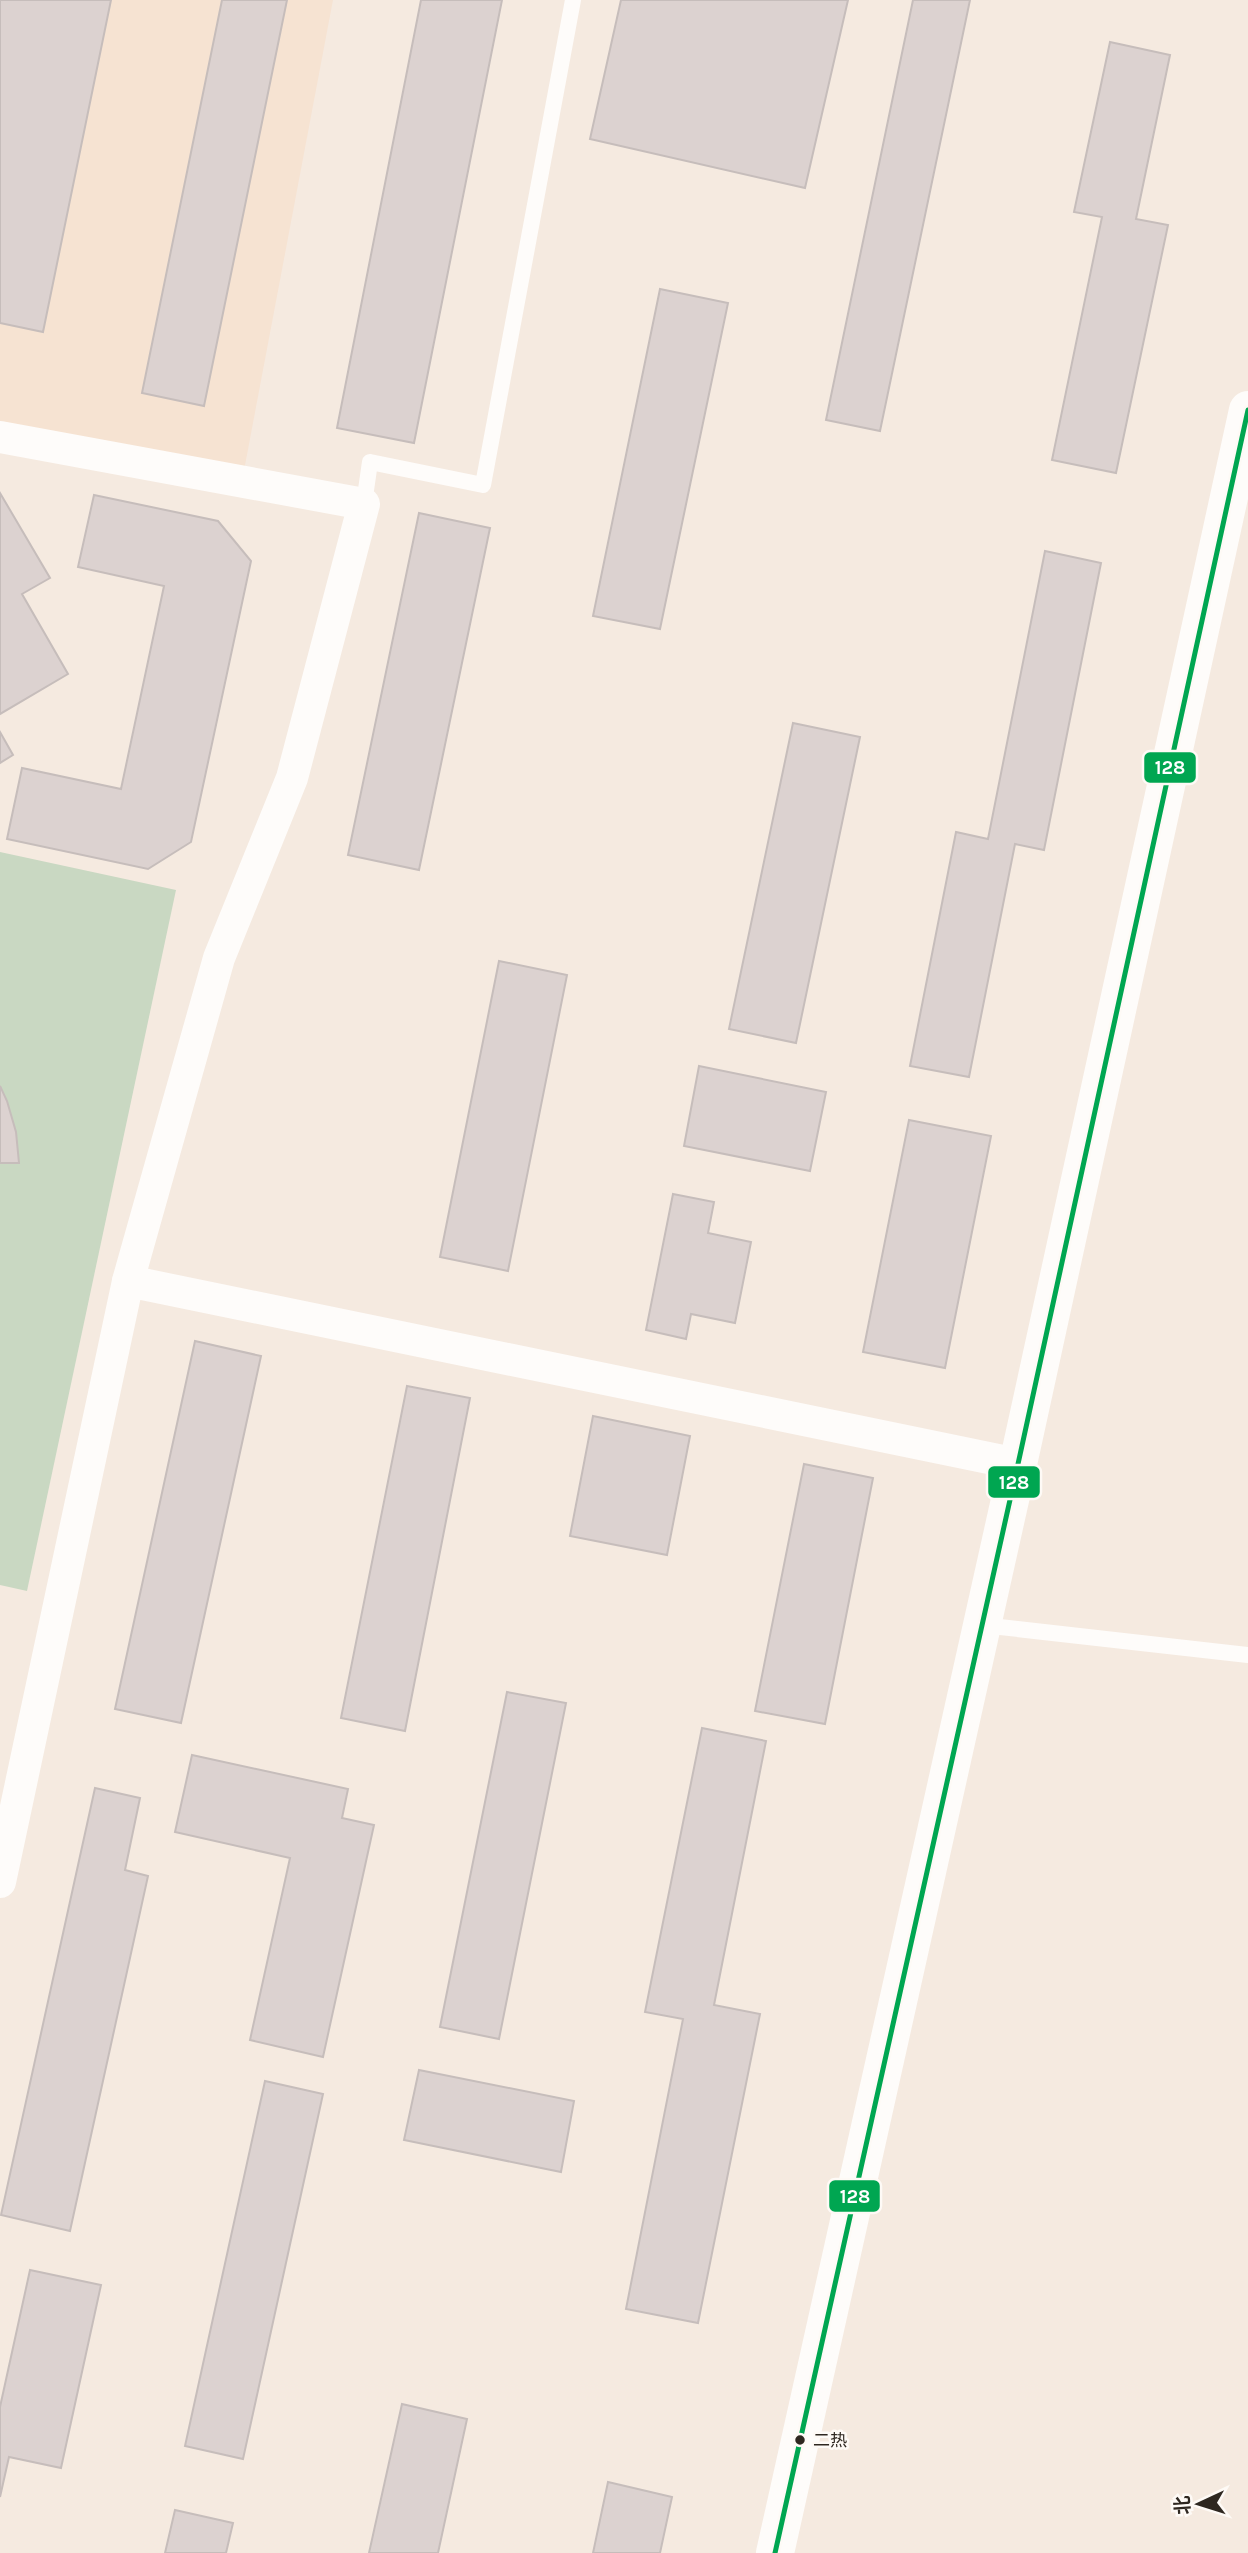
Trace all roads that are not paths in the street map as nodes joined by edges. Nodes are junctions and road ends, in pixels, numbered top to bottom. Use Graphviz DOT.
graph roads {
  1 [pos="573,0"];
  2 [pos="1248,410"];
  3 [pos="0,437"];
  4 [pos="364,504"];
  5 [pos="128,1281"];
  6 [pos="1018,1464"];
  7 [pos="982,1625"];
  8 [pos="1248,1655"];
  9 [pos="0,1882"];
  10 [pos="775,2553"];
  1 -- 4 [label="lane"];
  2 -- 6 [label="street"];
  3 -- 4 [label="street"];
  4 -- 5 [label="street"];
  5 -- 6 [label="street"];
  5 -- 9 [label="street"];
  6 -- 7 [label="street"];
  7 -- 8 [label="lane"];
  7 -- 10 [label="street"];
}
